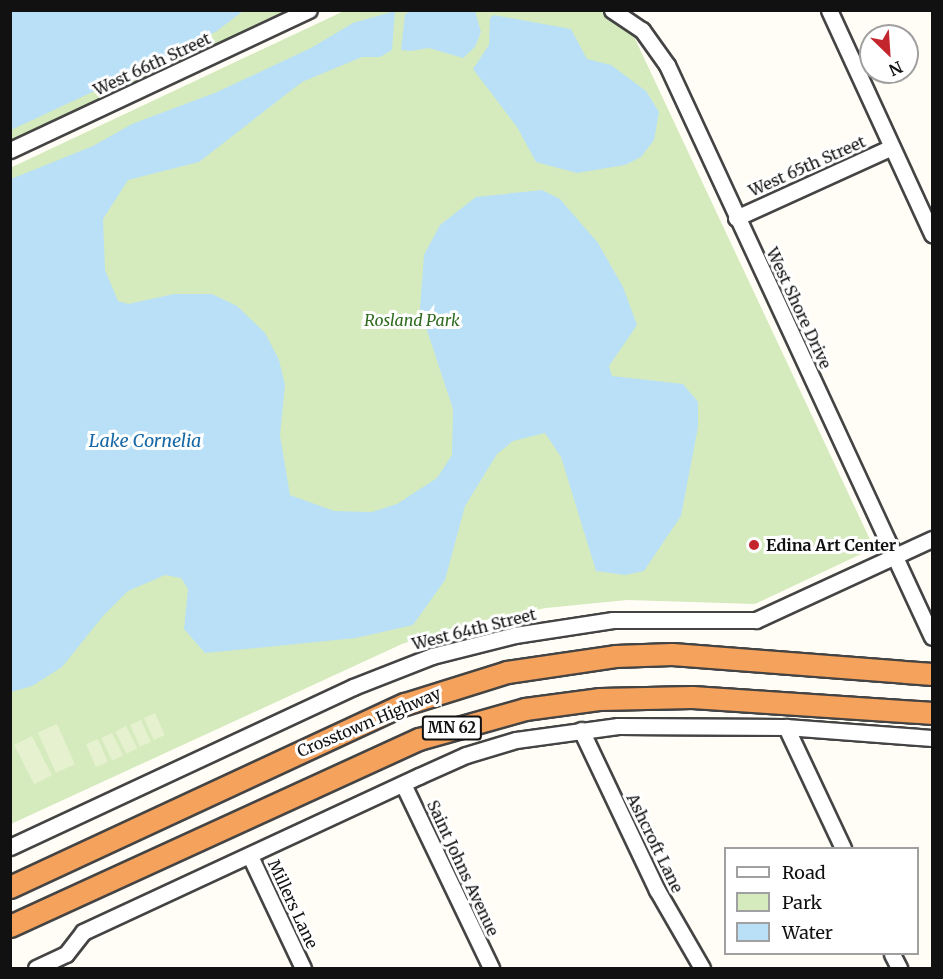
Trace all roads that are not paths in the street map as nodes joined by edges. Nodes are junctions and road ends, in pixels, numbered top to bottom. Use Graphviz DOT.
graph roads {
  1 [pos="309,10"];
  2 [pos="612,10"];
  3 [pos="829,10"];
  4 [pos="892,147"];
  5 [pos="10,150"];
  6 [pos="736,218"];
  7 [pos="933,234"];
  8 [pos="933,539"];
  9 [pos="896,556"];
  10 [pos="933,637"];
  11 [pos="788,662"];
  12 [pos="933,662"];
  13 [pos="933,674"];
  14 [pos="933,713"];
  15 [pos="786,727"];
  16 [pos="581,730"];
  17 [pos="933,738"];
  18 [pos="403,784"];
  19 [pos="10,847"];
  20 [pos="842,847"];
  21 [pos="250,856"];
  22 [pos="10,887"];
  23 [pos="10,926"];
  24 [pos="36,969"];
  25 [pos="303,969"];
  26 [pos="491,969"];
  27 [pos="702,969"];
  1 -- 5 [label="street, West 66th Street"];
  2 -- 6 [label="street, West Shore Drive"];
  3 -- 4 [label="street"];
  4 -- 6 [label="street, West 65th Street"];
  4 -- 7 [label="street"];
  6 -- 9 [label="street, West Shore Drive"];
  8 -- 9 [label="street, West 64th Street"];
  9 -- 10 [label="street, West Shore Drive"];
  9 -- 19 [label="street, West 64th Street"];
  11 -- 12 [label="highway"];
  11 -- 13 [label="highway, Crosstown Highway / MN 62"];
  11 -- 22 [label="highway, Crosstown Highway / MN 62"];
  14 -- 23 [label="highway, MN 62"];
  15 -- 16 [label="street"];
  15 -- 17 [label="street"];
  15 -- 20 [label="street"];
  16 -- 18 [label="street"];
  16 -- 27 [label="street, Ashcroft Lane"];
  18 -- 21 [label="street"];
  18 -- 26 [label="street, Saint Johns Avenue"];
  21 -- 24 [label="street"];
  21 -- 25 [label="street, Millers Lane"];
}
